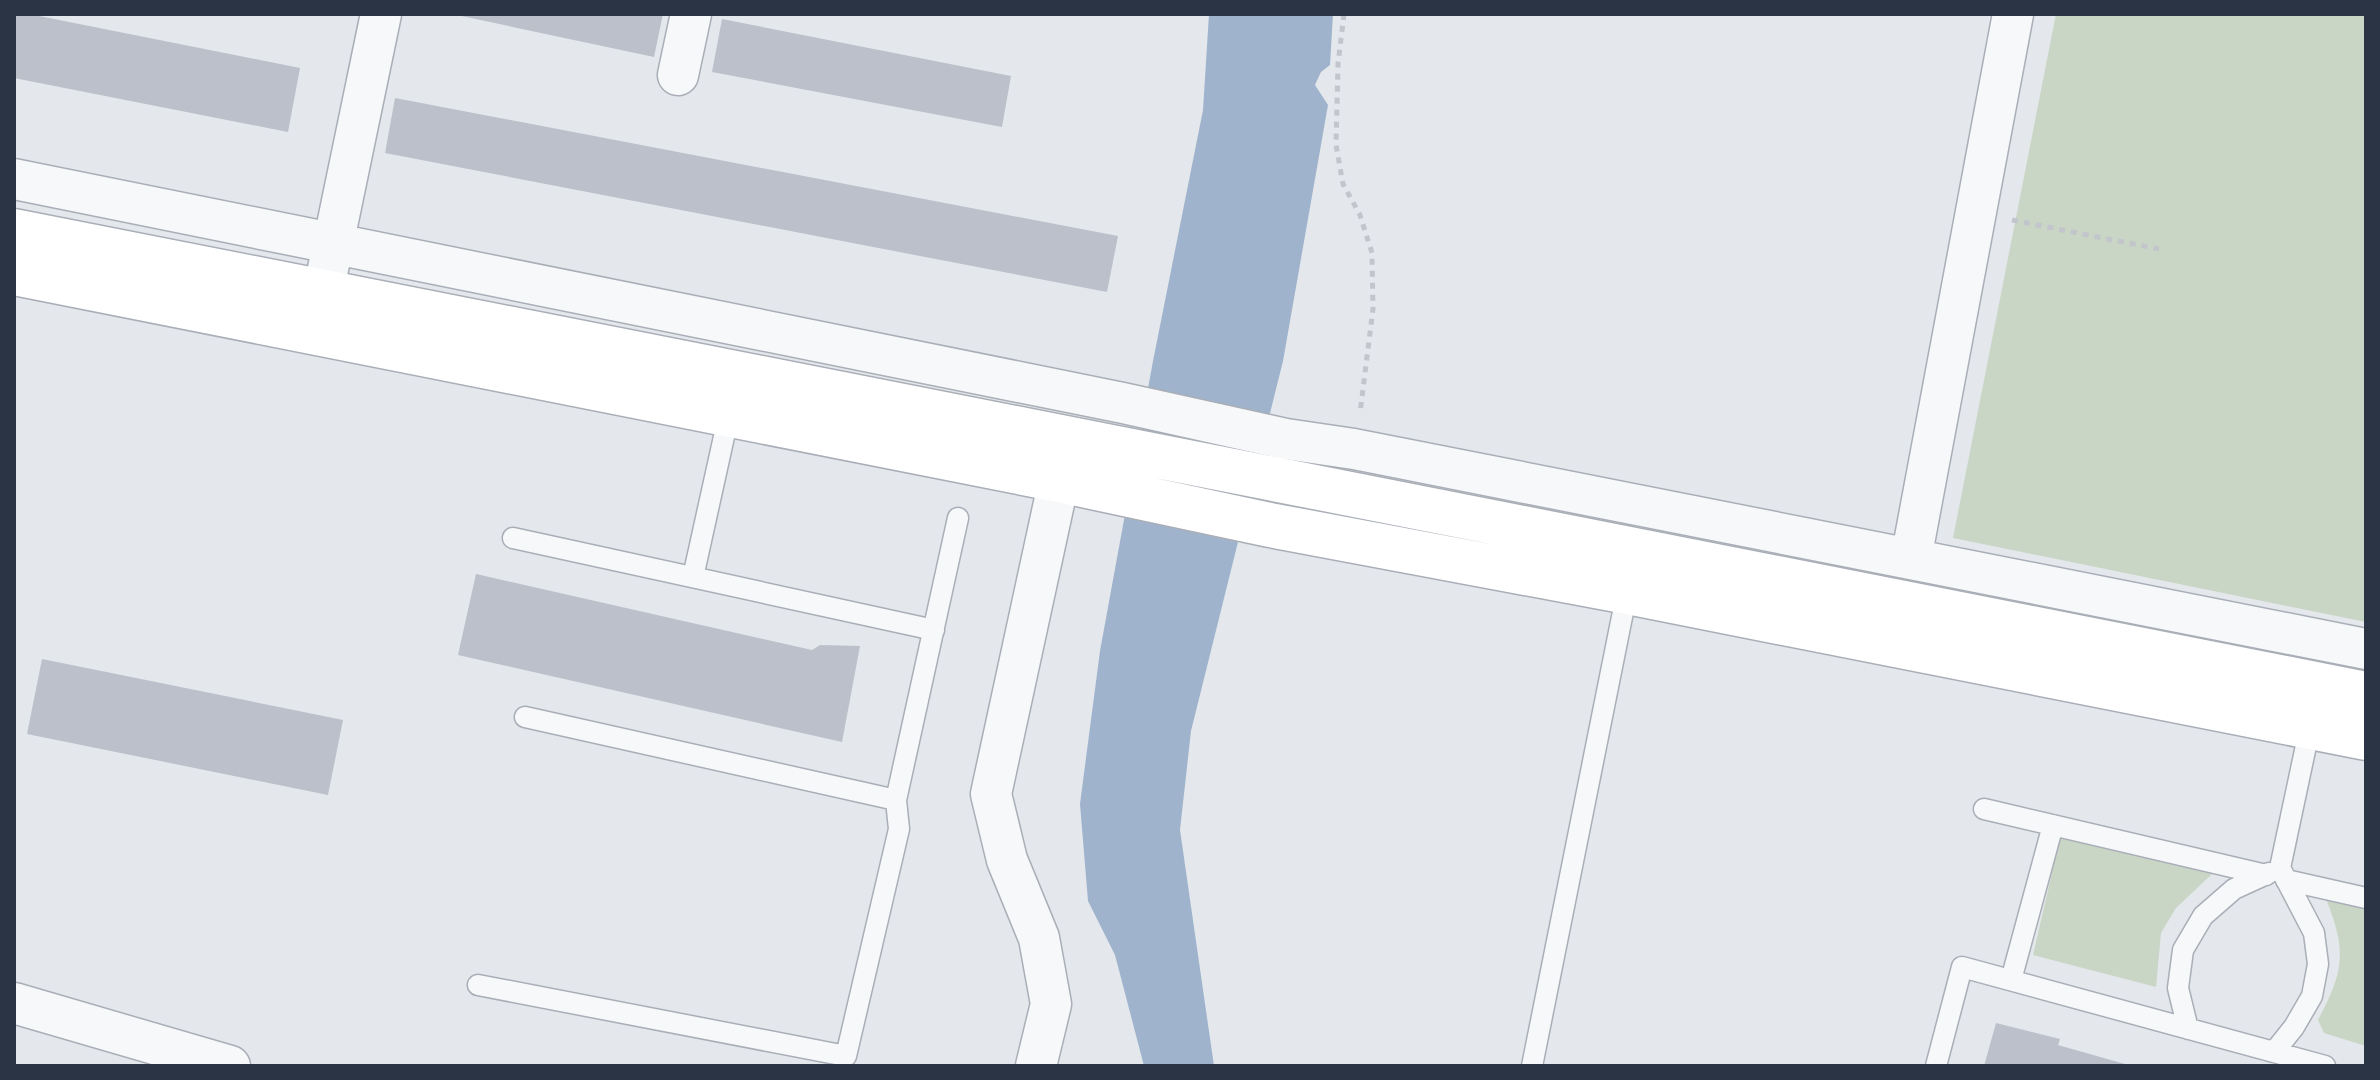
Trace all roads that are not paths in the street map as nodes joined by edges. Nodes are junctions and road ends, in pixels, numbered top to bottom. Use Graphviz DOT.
graph roads {
  1 [pos="381,14"];
  2 [pos="691,14"];
  3 [pos="2013,14"];
  4 [pos="678,75"];
  5 [pos="14,179"];
  6 [pos="14,231"];
  7 [pos="333,244"];
  8 [pos="14,273"];
  9 [pos="323,292"];
  10 [pos="729,414"];
  11 [pos="1284,460"];
  12 [pos="1059,480"];
  13 [pos="958,518"];
  14 [pos="513,538"];
  15 [pos="1911,559"];
  16 [pos="693,577"];
  17 [pos="1627,592"];
  18 [pos="934,630"];
  19 [pos="2366,649"];
  20 [pos="2366,694"];
  21 [pos="525,717"];
  22 [pos="2310,727"];
  23 [pos="2366,738"];
  24 [pos="896,800"];
  25 [pos="1984,809"];
  26 [pos="2053,825"];
  27 [pos="2278,874"];
  28 [pos="2366,898"];
  29 [pos="2011,980"];
  30 [pos="478,985"];
  31 [pos="14,1003"];
  32 [pos="2188,1029"];
  33 [pos="2274,1052"];
  34 [pos="230,1066"];
  35 [pos="1036,1066"];
  36 [pos="1532,1066"];
  37 [pos="1936,1066"];
  38 [pos="2325,1066"];
  1 -- 7 [label="street"];
  2 -- 4 [label="street"];
  3 -- 15 [label="street"];
  5 -- 7 [label="street"];
  6 -- 9 [label="main road"];
  7 -- 9 [label="street"];
  7 -- 11 [label="street"];
  8 -- 10 [label="main road"];
  9 -- 11 [label="main road"];
  10 -- 12 [label="main road"];
  10 -- 16 [label="lane"];
  11 -- 15 [label="street"];
  11 -- 20 [label="main road"];
  12 -- 17 [label="main road"];
  12 -- 35 [label="street"];
  13 -- 18 [label="lane"];
  14 -- 16 [label="lane"];
  15 -- 19 [label="street"];
  16 -- 18 [label="lane"];
  17 -- 22 [label="main road"];
  17 -- 36 [label="lane"];
  18 -- 24 [label="lane"];
  21 -- 24 [label="lane"];
  22 -- 23 [label="main road"];
  22 -- 27 [label="lane"];
  24 -- 30 [label="lane"];
  25 -- 26 [label="lane"];
  26 -- 27 [label="lane"];
  26 -- 29 [label="lane"];
  27 -- 28 [label="lane"];
  27 -- 32 [label="lane"];
  27 -- 33 [label="lane"];
  29 -- 32 [label="lane"];
  29 -- 37 [label="lane"];
  31 -- 34 [label="street"];
  32 -- 33 [label="lane"];
  33 -- 38 [label="lane"];
}
